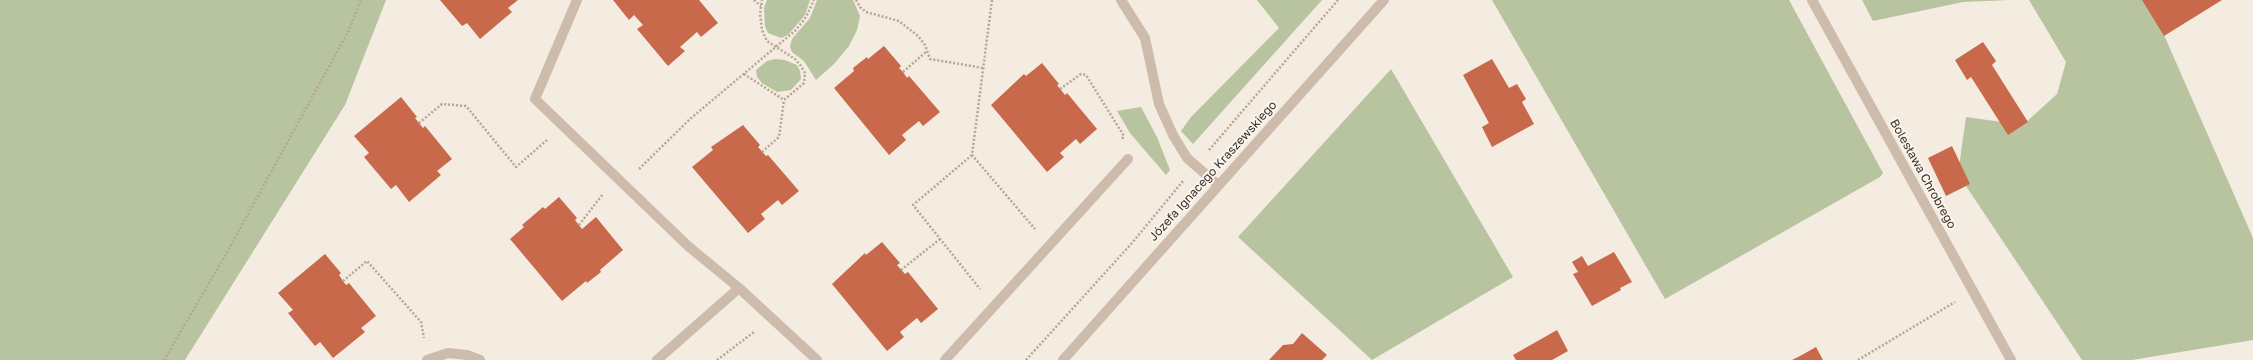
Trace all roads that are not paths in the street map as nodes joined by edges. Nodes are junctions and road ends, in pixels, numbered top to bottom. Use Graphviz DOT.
graph roads {
  1 [pos="577,0"];
  2 [pos="1121,0"];
  3 [pos="1384,0"];
  4 [pos="1812,0"];
  5 [pos="1128,159"];
  6 [pos="1218,185"];
  7 [pos="739,288"];
  8 [pos="427,360"];
  9 [pos="480,360"];
  10 [pos="657,360"];
  11 [pos="817,360"];
  12 [pos="945,360"];
  13 [pos="1063,360"];
  14 [pos="2011,360"];
  1 -- 7 [label="street"];
  2 -- 6 [label="street"];
  3 -- 6 [label="street, Józefa Ignacego Kraszewskiego"];
  4 -- 14 [label="street, Bolesława Chrobrego"];
  5 -- 12 [label="street"];
  6 -- 13 [label="street, Józefa Ignacego Kraszewskiego"];
  7 -- 10 [label="street"];
  7 -- 11 [label="street"];
  8 -- 9 [label="street"];
}
